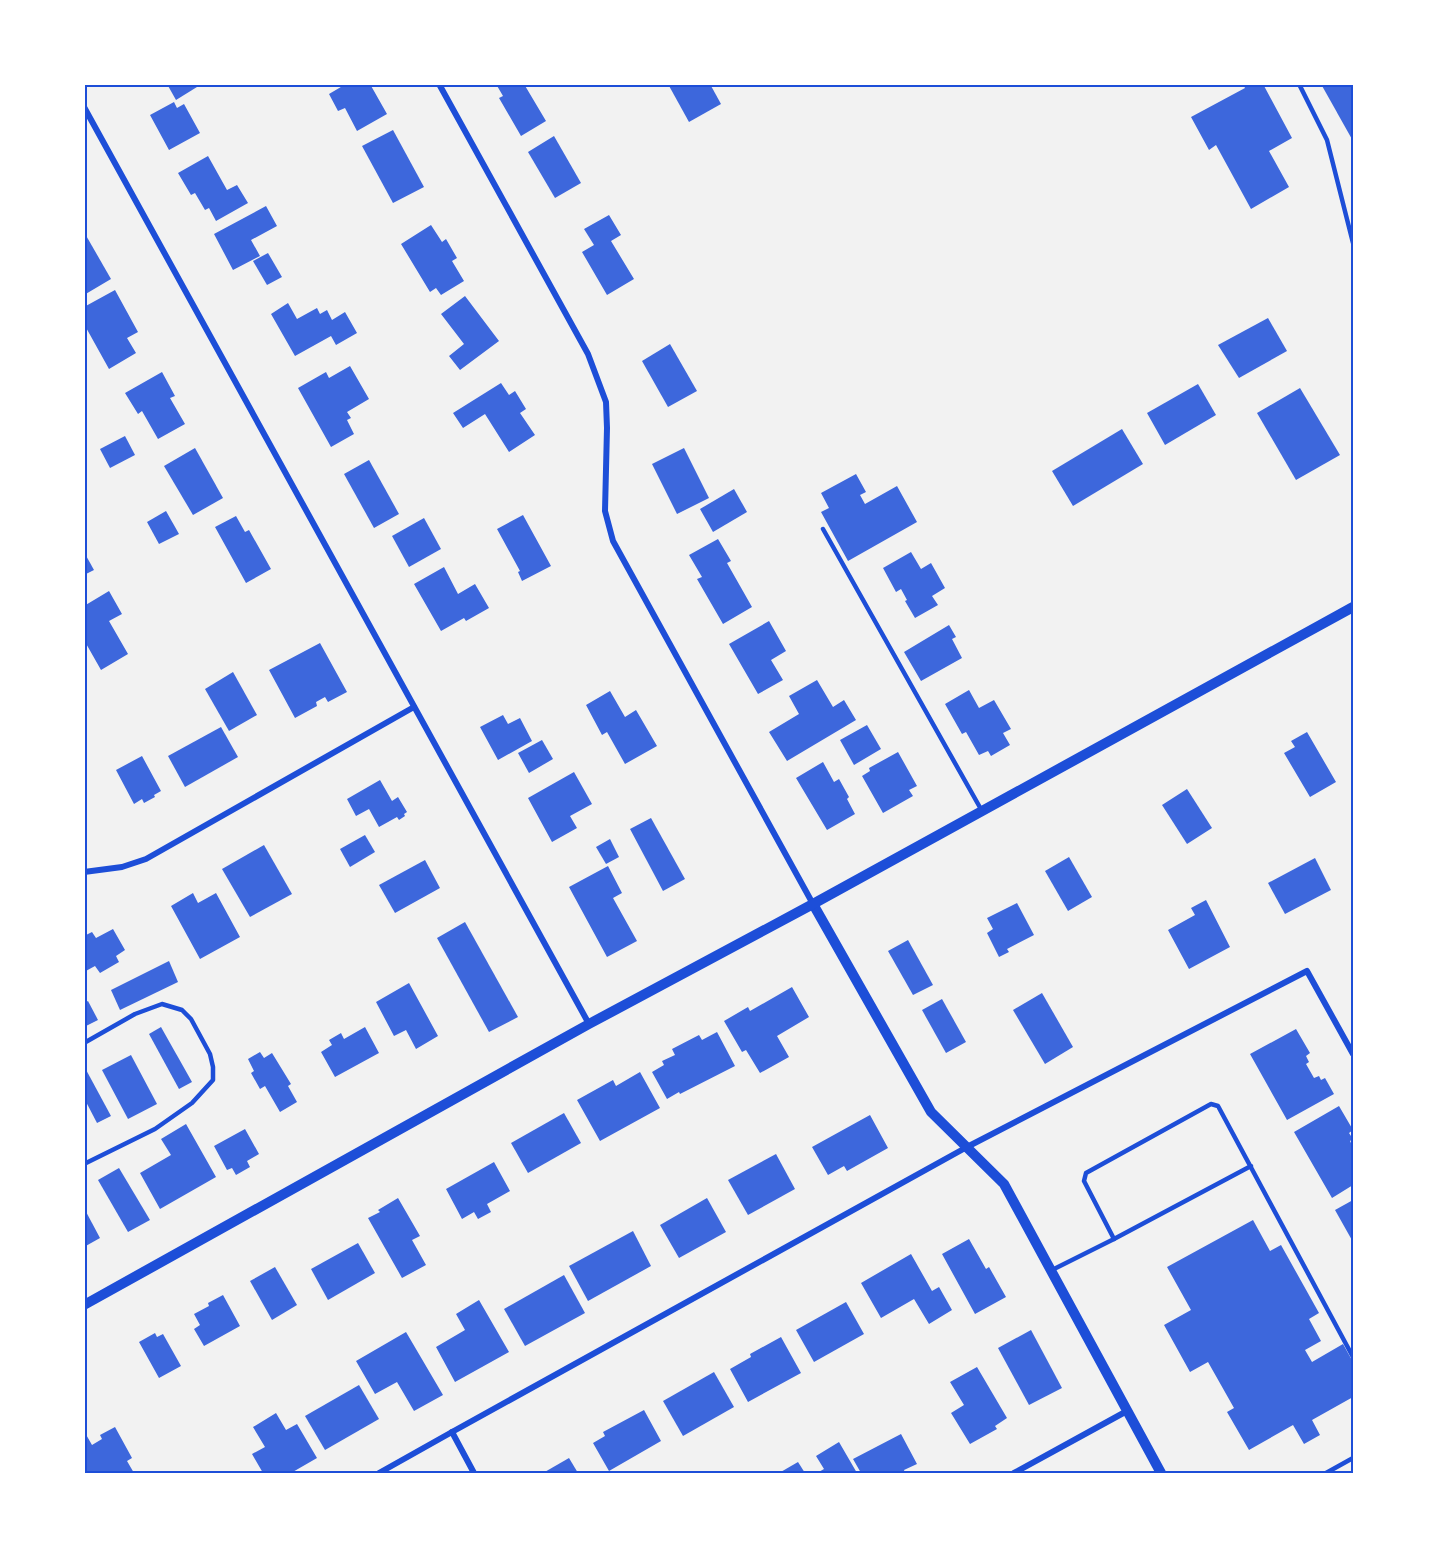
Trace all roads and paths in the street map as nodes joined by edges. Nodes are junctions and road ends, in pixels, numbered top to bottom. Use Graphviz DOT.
graph roads {
  1 [pos="439,84"];
  2 [pos="1299,84"];
  3 [pos="84,108"];
  4 [pos="1353,243"];
  5 [pos="823,529"];
  6 [pos="1353,607"];
  7 [pos="414,707"];
  8 [pos="982,811"];
  9 [pos="84,872"];
  10 [pos="813,904"];
  11 [pos="589,1024"];
  12 [pos="84,1043"];
  13 [pos="1353,1054"];
  14 [pos="967,1147"];
  15 [pos="84,1164"];
  16 [pos="1251,1166"];
  17 [pos="1114,1239"];
  18 [pos="1051,1271"];
  19 [pos="84,1305"];
  20 [pos="1353,1357"];
  21 [pos="1127,1411"];
  22 [pos="452,1432"];
  23 [pos="1353,1458"];
  24 [pos="379,1473"];
  25 [pos="474,1473"];
  26 [pos="1014,1473"];
  27 [pos="1161,1473"];
  28 [pos="1326,1473"];
  1 -- 10 [label="street"];
  2 -- 4 [label="lane"];
  3 -- 7 [label="street"];
  5 -- 8 [label="lane"];
  6 -- 8 [label="street"];
  7 -- 9 [label="street"];
  7 -- 11 [label="street"];
  8 -- 10 [label="street"];
  10 -- 11 [label="street"];
  10 -- 14 [label="street"];
  11 -- 19 [label="street"];
  12 -- 15 [label="lane"];
  13 -- 14 [label="street"];
  14 -- 18 [label="street"];
  14 -- 22 [label="street"];
  16 -- 17 [label="lane"];
  16 -- 17 [label="lane"];
  16 -- 20 [label="lane"];
  17 -- 18 [label="lane"];
  18 -- 21 [label="street"];
  21 -- 26 [label="street"];
  21 -- 27 [label="street"];
  22 -- 24 [label="street"];
  22 -- 25 [label="street"];
  23 -- 28 [label="lane"];
}
